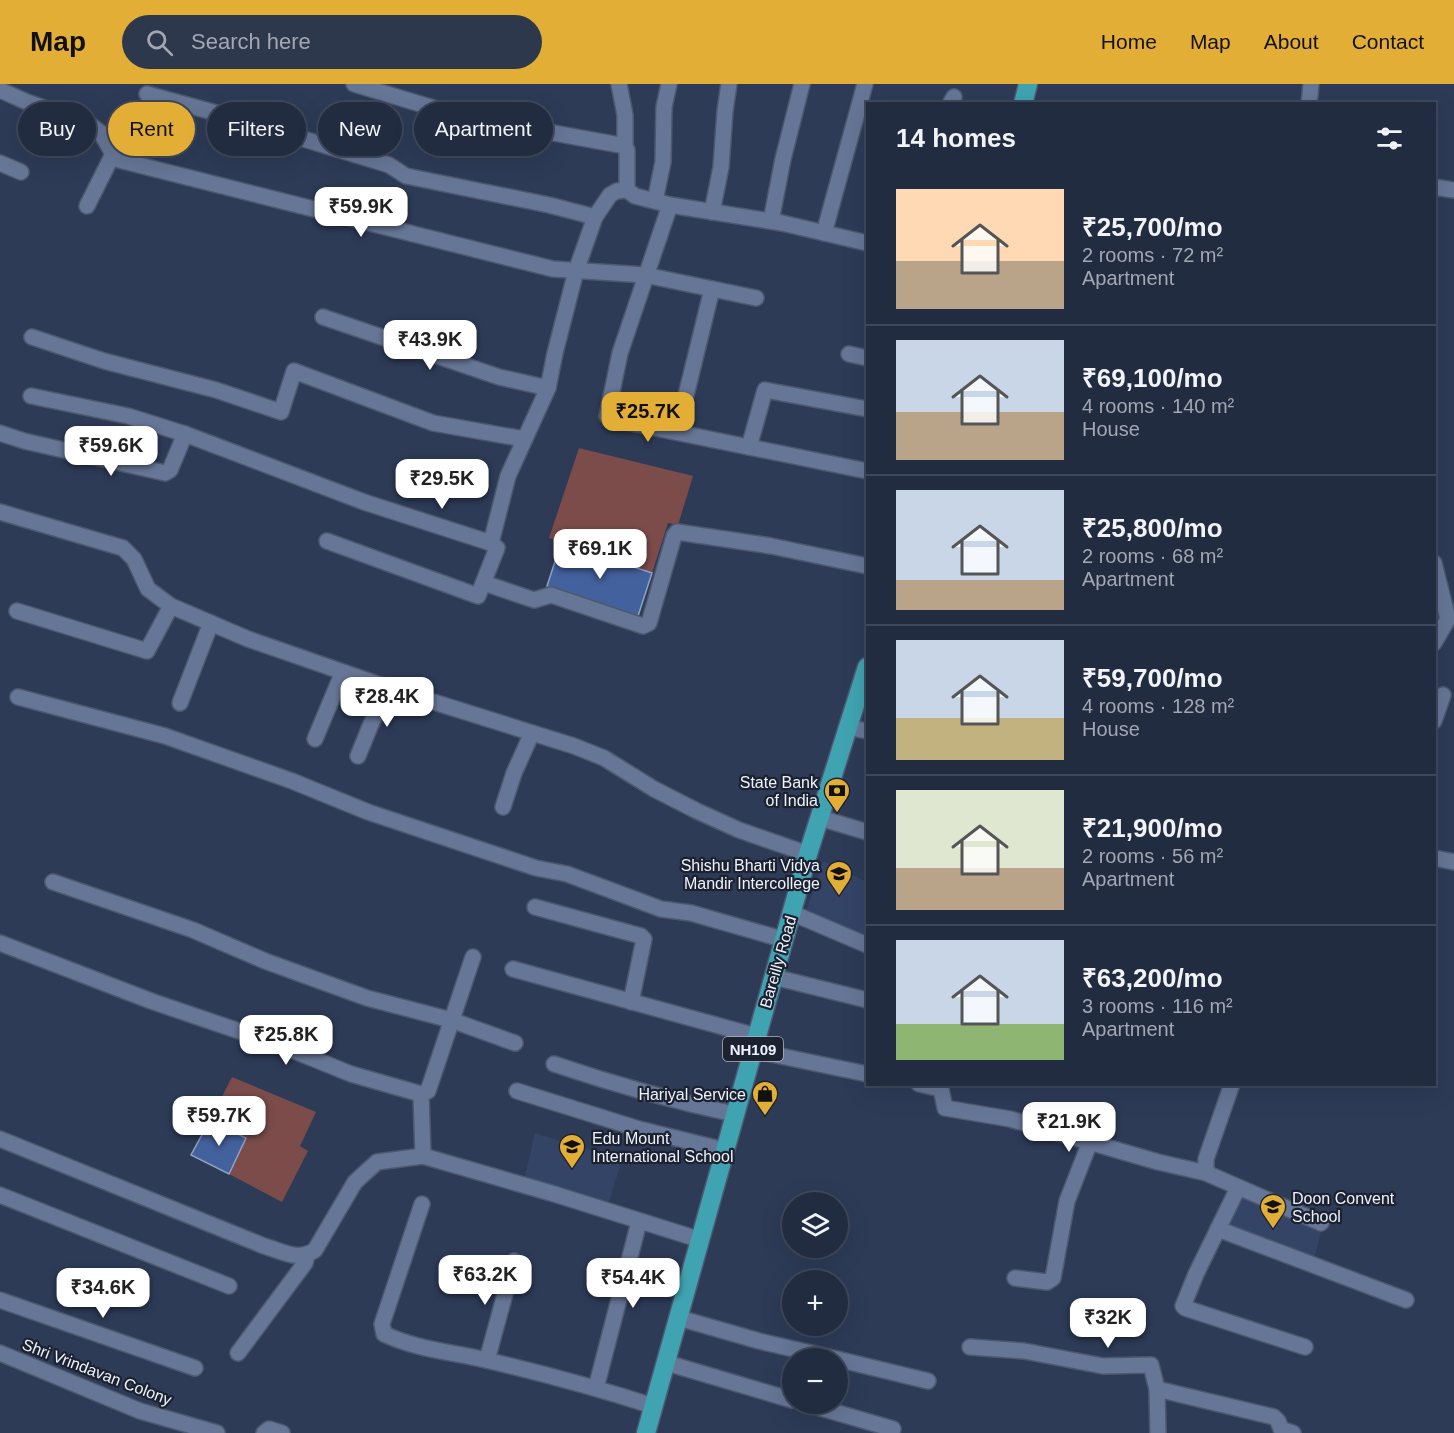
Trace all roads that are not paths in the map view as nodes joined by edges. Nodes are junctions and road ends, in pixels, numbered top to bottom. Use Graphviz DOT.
graph roads {
  1 [pos="354,84"];
  2 [pos="620,84"];
  3 [pos="669,84"];
  4 [pos="729,84"];
  5 [pos="802,84"];
  6 [pos="865,84"];
  7 [pos="1311,84"];
  8 [pos="0,90"];
  9 [pos="147,94"];
  10 [pos="1309,102"];
  11 [pos="108,145"];
  12 [pos="625,146"];
  13 [pos="112,156"];
  14 [pos="115,156"];
  15 [pos="0,163"];
  16 [pos="21,172"];
  17 [pos="1436,187"];
  18 [pos="627,190"];
  19 [pos="1454,190"];
  20 [pos="662,203"];
  21 [pos="87,206"];
  22 [pos="712,212"];
  23 [pos="595,217"];
  24 [pos="771,221"];
  25 [pos="824,233"];
  26 [pos="866,243"];
  27 [pos="576,270"];
  28 [pos="645,275"];
  29 [pos="712,289"];
  30 [pos="756,298"];
  31 [pos="323,317"];
  32 [pos="32,337"];
  33 [pos="849,354"];
  34 [pos="866,358"];
  35 [pos="548,388"];
  36 [pos="31,396"];
  37 [pos="866,409"];
  38 [pos="677,432"];
  39 [pos="0,433"];
  40 [pos="185,434"];
  41 [pos="524,439"];
  42 [pos="749,447"];
  43 [pos="866,471"];
  44 [pos="0,512"];
  45 [pos="327,541"];
  46 [pos="491,543"];
  47 [pos="866,566"];
  48 [pos="1436,571"];
  49 [pos="484,583"];
  50 [pos="171,606"];
  51 [pos="17,611"];
  52 [pos="1436,612"];
  53 [pos="1448,619"];
  54 [pos="211,623"];
  55 [pos="1436,640"];
  56 [pos="866,670"];
  57 [pos="343,672"];
  58 [pos="389,688"];
  59 [pos="1443,695"];
  60 [pos="18,697"];
  61 [pos="180,703"];
  62 [pos="1436,715"];
  63 [pos="848,726"];
  64 [pos="866,731"];
  65 [pos="532,733"];
  66 [pos="315,739"];
  67 [pos="358,756"];
  68 [pos="503,807"];
  69 [pos="820,818"];
  70 [pos="866,832"];
  71 [pos="808,854"];
  72 [pos="1436,858"];
  73 [pos="1454,862"];
  74 [pos="53,882"];
  75 [pos="535,907"];
  76 [pos="792,913"];
  77 [pos="785,940"];
  78 [pos="0,943"];
  79 [pos="866,945"];
  80 [pos="473,957"];
  81 [pos="513,969"];
  82 [pos="774,977"];
  83 [pos="866,1000"];
  84 [pos="631,1002"];
  85 [pos="451,1020"];
  86 [pos="515,1043"];
  87 [pos="754,1043"];
  88 [pos="554,1064"];
  89 [pos="866,1074"];
  90 [pos="928,1086"];
  91 [pos="1231,1086"];
  92 [pos="517,1091"];
  93 [pos="421,1094"];
  94 [pos="734,1114"];
  95 [pos="0,1139"];
  96 [pos="1090,1142"];
  97 [pos="724,1150"];
  98 [pos="423,1156"];
  99 [pos="1206,1173"];
  100 [pos="1238,1188"];
  101 [pos="0,1195"];
  102 [pos="422,1204"];
  103 [pos="639,1222"];
  104 [pos="1321,1223"];
  105 [pos="1218,1229"];
  106 [pos="701,1240"];
  107 [pos="307,1256"];
  108 [pos="514,1262"];
  109 [pos="1014,1278"];
  110 [pos="229,1286"];
  111 [pos="0,1299"];
  112 [pos="1406,1300"];
  113 [pos="679,1318"];
  114 [pos="970,1347"];
  115 [pos="1305,1347"];
  116 [pos="789,1348"];
  117 [pos="0,1353"];
  118 [pos="238,1353"];
  119 [pos="487,1360"];
  120 [pos="848,1362"];
  121 [pos="666,1363"];
  122 [pos="195,1368"];
  123 [pos="928,1381"];
  124 [pos="596,1388"];
  125 [pos="1156,1389"];
  126 [pos="782,1397"];
  127 [pos="653,1406"];
  128 [pos="841,1414"];
  129 [pos="892,1429"];
  130 [pos="217,1433"];
  131 [pos="264,1433"];
  132 [pos="282,1433"];
  133 [pos="646,1433"];
  134 [pos="1158,1433"];
  135 [pos="1293,1433"];
  1 -- 12 [label="street"];
  2 -- 12 [label="street"];
  3 -- 20 [label="street"];
  4 -- 22 [label="street"];
  5 -- 24 [label="street"];
  6 -- 25 [label="street"];
  7 -- 10 [label="street"];
  8 -- 11 [label="street"];
  9 -- 23 [label="street"];
  12 -- 18 [label="street"];
  13 -- 21 [label="street"];
  14 -- 27 [label="street"];
  15 -- 16 [label="street"];
  17 -- 19 [label="street"];
  18 -- 20 [label="street"];
  18 -- 23 [label="street"];
  20 -- 22 [label="street"];
  20 -- 28 [label="street"];
  22 -- 24 [label="street"];
  23 -- 27 [label="street"];
  24 -- 25 [label="street"];
  25 -- 26 [label="street"];
  27 -- 28 [label="street"];
  27 -- 35 [label="street"];
  28 -- 29 [label="street"];
  28 -- 38 [label="street"];
  29 -- 30 [label="street"];
  29 -- 38 [label="street"];
  31 -- 35 [label="street"];
  32 -- 41 [label="street"];
  33 -- 34 [label="street"];
  35 -- 41 [label="street"];
  36 -- 40 [label="street"];
  37 -- 42 [label="street"];
  38 -- 42 [label="street"];
  39 -- 40 [label="street"];
  40 -- 46 [label="street"];
  41 -- 46 [label="street"];
  42 -- 43 [label="street"];
  44 -- 50 [label="street"];
  45 -- 49 [label="street"];
  46 -- 49 [label="street"];
  47 -- 49 [label="street"];
  48 -- 53 [label="street"];
  50 -- 51 [label="street"];
  50 -- 54 [label="street"];
  52 -- 53 [label="street"];
  53 -- 55 [label="street"];
  54 -- 57 [label="street"];
  54 -- 61 [label="street"];
  56 -- 63 [label="highway, Bareilly Road / NH109"];
  57 -- 58 [label="street"];
  57 -- 66 [label="street"];
  58 -- 65 [label="street"];
  58 -- 67 [label="street"];
  59 -- 62 [label="street"];
  60 -- 77 [label="street"];
  63 -- 64 [label="street"];
  63 -- 69 [label="highway, Bareilly Road / NH109"];
  65 -- 68 [label="street"];
  65 -- 71 [label="street"];
  69 -- 70 [label="street"];
  69 -- 71 [label="highway, Bareilly Road / NH109"];
  71 -- 76 [label="highway, Bareilly Road / NH109"];
  72 -- 73 [label="street"];
  74 -- 85 [label="street"];
  75 -- 84 [label="street"];
  76 -- 77 [label="highway, Bareilly Road / NH109"];
  76 -- 79 [label="street"];
  77 -- 82 [label="highway, Bareilly Road / NH109"];
  78 -- 93 [label="street"];
  80 -- 85 [label="street"];
  81 -- 84 [label="street"];
  82 -- 83 [label="street"];
  82 -- 87 [label="highway, Bareilly Road / NH109"];
  84 -- 87 [label="street"];
  85 -- 86 [label="street"];
  85 -- 93 [label="street"];
  87 -- 89 [label="street"];
  87 -- 94 [label="highway, Bareilly Road / NH109"];
  88 -- 94 [label="street"];
  90 -- 96 [label="street"];
  91 -- 99 [label="street"];
  92 -- 97 [label="street"];
  93 -- 98 [label="street"];
  94 -- 97 [label="highway, Bareilly Road / NH109"];
  95 -- 107 [label="street"];
  96 -- 99 [label="street"];
  96 -- 109 [label="street"];
  97 -- 106 [label="highway, Bareilly Road / NH109"];
  98 -- 103 [label="street"];
  98 -- 107 [label="street"];
  99 -- 100 [label="street"];
  100 -- 104 [label="street"];
  100 -- 105 [label="street"];
  101 -- 110 [label="street"];
  102 -- 119 [label="street"];
  103 -- 106 [label="street"];
  103 -- 124 [label="street"];
  105 -- 112 [label="street"];
  105 -- 115 [label="street"];
  106 -- 113 [label="highway, Bareilly Road / NH109"];
  107 -- 118 [label="street"];
  108 -- 119 [label="street"];
  111 -- 122 [label="street"];
  113 -- 116 [label="street"];
  113 -- 121 [label="highway, Bareilly Road / NH109"];
  114 -- 125 [label="street"];
  117 -- 130 [label="street, Shri Vrindavan Colony"];
  119 -- 124 [label="street"];
  120 -- 123 [label="street"];
  121 -- 126 [label="street"];
  121 -- 127 [label="highway, Bareilly Road / NH109"];
  124 -- 127 [label="street"];
  125 -- 134 [label="street"];
  125 -- 135 [label="street"];
  127 -- 133 [label="highway, Bareilly Road / NH109"];
  128 -- 129 [label="street"];
  131 -- 132 [label="street"];
}
